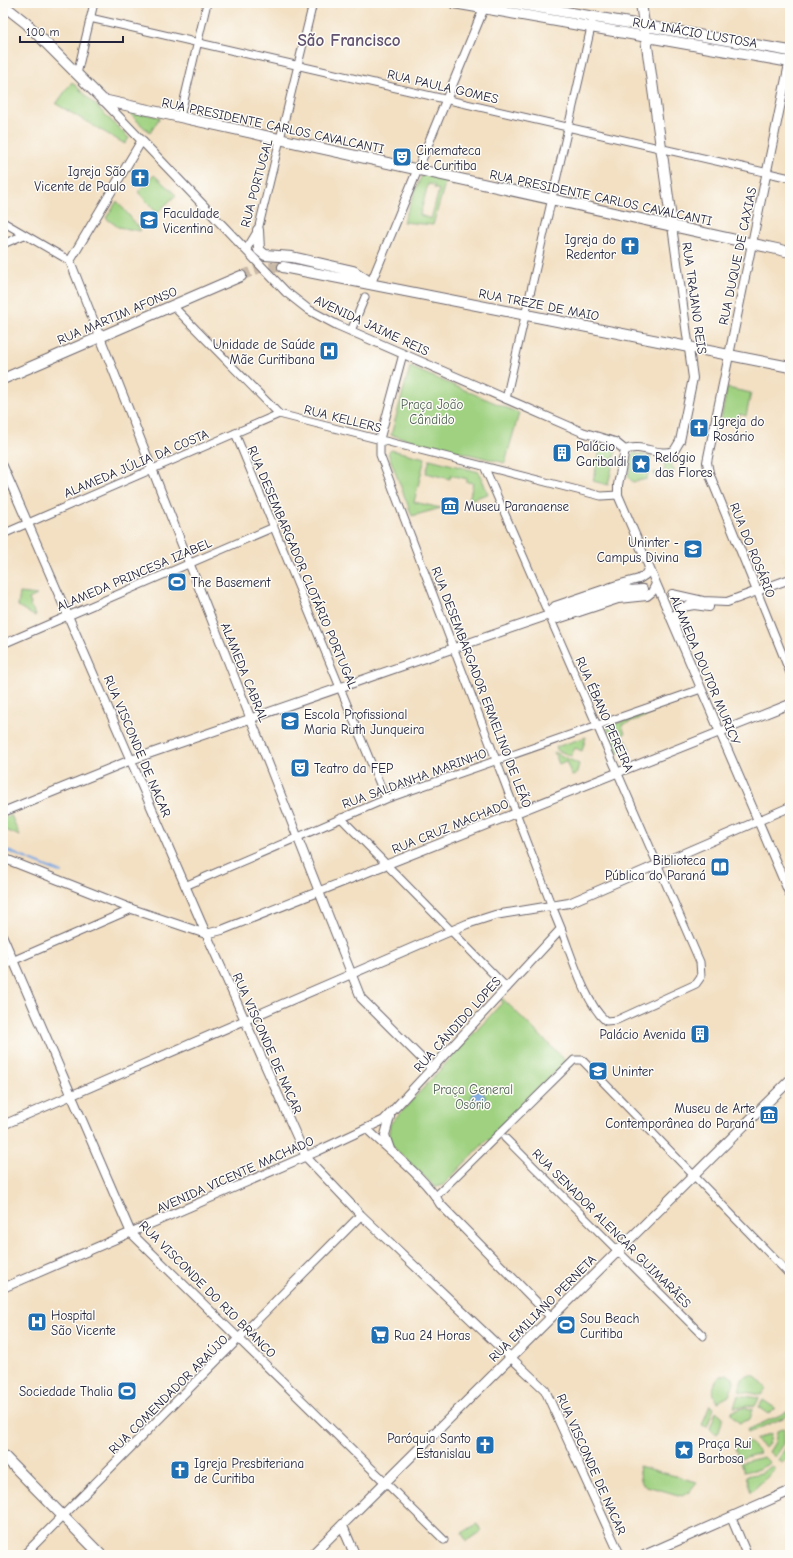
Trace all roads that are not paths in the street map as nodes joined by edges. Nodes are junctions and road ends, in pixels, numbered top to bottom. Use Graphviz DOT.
graph roads {
  1 [pos="94,3"];
  2 [pos="207,3"];
  3 [pos="313,3"];
  4 [pos="454,3"];
  5 [pos="514,3"];
  6 [pos="641,3"];
  7 [pos="3,5"];
  8 [pos="485,6"];
  9 [pos="593,17"];
  10 [pos="90,18"];
  11 [pos="644,26"];
  12 [pos="591,27"];
  13 [pos="646,37"];
  14 [pos="197,43"];
  15 [pos="790,51"];
  16 [pos="790,61"];
  17 [pos="298,66"];
  18 [pos="77,74"];
  19 [pos="446,99"];
  20 [pos="103,100"];
  21 [pos="180,117"];
  22 [pos="568,127"];
  23 [pos="142,140"];
  24 [pos="281,140"];
  25 [pos="661,148"];
  26 [pos="417,170"];
  27 [pos="766,172"];
  28 [pos="790,178"];
  29 [pos="552,200"];
  30 [pos="3,222"];
  31 [pos="672,226"];
  32 [pos="258,230"];
  33 [pos="24,235"];
  34 [pos="3,244"];
  35 [pos="752,244"];
  36 [pos="246,250"];
  37 [pos="790,252"];
  38 [pos="70,261"];
  39 [pos="283,267"];
  40 [pos="241,276"];
  41 [pos="371,283"];
  42 [pos="365,297"];
  43 [pos="172,305"];
  44 [pos="526,314"];
  45 [pos="351,331"];
  46 [pos="99,337"];
  47 [pos="689,347"];
  48 [pos="403,354"];
  49 [pos="728,355"];
  50 [pos="790,367"];
  51 [pos="3,379"];
  52 [pos="506,399"];
  53 [pos="278,414"];
  54 [pos="235,433"];
  55 [pos="380,439"];
  56 [pos="625,450"];
  57 [pos="707,457"];
  58 [pos="3,466"];
  59 [pos="484,466"];
  60 [pos="152,469"];
  61 [pos="618,495"];
  62 [pos="28,523"];
  63 [pos="274,527"];
  64 [pos="3,534"];
  65 [pos="189,563"];
  66 [pos="649,568"];
  67 [pos="790,579"];
  68 [pos="656,584"];
  69 [pos="643,589"];
  70 [pos="757,592"];
  71 [pos="672,594"];
  72 [pos="549,615"];
  73 [pos="68,616"];
  74 [pos="675,630"];
  75 [pos="3,644"];
  76 [pos="454,648"];
  77 [pos="790,673"];
  78 [pos="340,687"];
  79 [pos="701,689"];
  80 [pos="790,704"];
  81 [pos="250,718"];
  82 [pos="597,725"];
  83 [pos="719,732"];
  84 [pos="130,760"];
  85 [pos="497,760"];
  86 [pos="617,772"];
  87 [pos="386,798"];
  88 [pos="790,807"];
  89 [pos="3,812"];
  90 [pos="517,813"];
  91 [pos="341,818"];
  92 [pos="758,821"];
  93 [pos="298,837"];
  94 [pos="3,858"];
  95 [pos="657,864"];
  96 [pos="386,865"];
  97 [pos="790,872"];
  98 [pos="783,879"];
  99 [pos="185,886"];
  100 [pos="319,891"];
  101 [pos="790,895"];
  102 [pos="552,907"];
  103 [pos="132,909"];
  104 [pos="561,929"];
  105 [pos="451,931"];
  106 [pos="206,934"];
  107 [pos="3,937"];
  108 [pos="13,961"];
  109 [pos="3,965"];
  110 [pos="352,974"];
  111 [pos="507,988"];
  112 [pos="245,1020"];
  113 [pos="606,1021"];
  114 [pos="432,1069"];
  115 [pos="790,1080"];
  116 [pos="72,1095"];
  117 [pos="390,1117"];
  118 [pos="3,1125"];
  119 [pos="366,1129"];
  120 [pos="505,1138"];
  121 [pos="392,1151"];
  122 [pos="306,1157"];
  123 [pos="693,1176"];
  124 [pos="436,1196"];
  125 [pos="361,1215"];
  126 [pos="131,1233"];
  127 [pos="618,1251"];
  128 [pos="790,1275"];
  129 [pos="3,1288"];
  130 [pos="551,1317"];
  131 [pos="703,1336"];
  132 [pos="240,1339"];
  133 [pos="510,1358"];
  134 [pos="3,1455"];
  135 [pos="385,1482"];
  136 [pos="790,1491"];
  137 [pos="63,1516"];
  138 [pos="731,1517"];
  139 [pos="342,1525"];
  140 [pos="444,1540"];
  141 [pos="24,1555"];
  142 [pos="101,1555"];
  143 [pos="312,1555"];
  144 [pos="355,1555"];
  145 [pos="620,1555"];
  146 [pos="645,1555"];
  147 [pos="747,1555"];
  1 -- 10 [label="street"];
  2 -- 14 [label="street"];
  3 -- 17 [label="street, RUA PORTUGAL"];
  4 -- 8 [label="main road, RUA INÁCIO LUSTOSA"];
  5 -- 9 [label="main road, RUA INÁCIO LUSTOSA"];
  6 -- 11 [label="main road, RUA TRAJANO REIS"];
  7 -- 18 [label="main road"];
  8 -- 12 [label="main road, RUA INÁCIO LUSTOSA"];
  8 -- 19 [label="street"];
  9 -- 11 [label="main road, RUA INÁCIO LUSTOSA"];
  9 -- 12 [label="street"];
  10 -- 14 [label="street, RUA PAULA GOMES"];
  10 -- 18 [label="street"];
  11 -- 13 [label="main road, RUA TRAJANO REIS"];
  11 -- 15 [label="main road, RUA INÁCIO LUSTOSA"];
  12 -- 13 [label="main road, RUA INÁCIO LUSTOSA"];
  12 -- 22 [label="street"];
  13 -- 16 [label="main road, RUA INÁCIO LUSTOSA"];
  13 -- 25 [label="main road, RUA TRAJANO REIS"];
  14 -- 17 [label="street, RUA PAULA GOMES"];
  14 -- 21 [label="street"];
  16 -- 27 [label="street, RUA DUQUE DE CAXIAS"];
  17 -- 19 [label="street, RUA PAULA GOMES"];
  17 -- 24 [label="street, RUA PORTUGAL"];
  18 -- 20 [label="main road"];
  19 -- 22 [label="street, RUA PAULA GOMES"];
  19 -- 26 [label="street"];
  20 -- 21 [label="main road, RUA PRESIDENTE CARLOS CAVALCANTI"];
  20 -- 23 [label="street, AVENIDA JAIME REIS"];
  21 -- 24 [label="main road, RUA PRESIDENTE CARLOS CAVALCANTI"];
  22 -- 25 [label="street, RUA PAULA GOMES"];
  22 -- 29 [label="street"];
  23 -- 36 [label="street, AVENIDA JAIME REIS"];
  23 -- 38 [label="street"];
  24 -- 26 [label="main road, RUA PRESIDENTE CARLOS CAVALCANTI"];
  24 -- 32 [label="street, RUA PORTUGAL"];
  25 -- 27 [label="street, RUA PAULA GOMES"];
  25 -- 31 [label="main road, RUA TRAJANO REIS"];
  26 -- 29 [label="main road, RUA PRESIDENTE CARLOS CAVALCANTI"];
  26 -- 41 [label="street"];
  27 -- 28 [label="street, RUA PAULA GOMES"];
  27 -- 35 [label="street, RUA DUQUE DE CAXIAS"];
  29 -- 31 [label="main road, RUA PRESIDENTE CARLOS CAVALCANTI"];
  29 -- 44 [label="street"];
  30 -- 33 [label="street"];
  31 -- 35 [label="main road, RUA PRESIDENTE CARLOS CAVALCANTI"];
  31 -- 47 [label="street, RUA TRAJANO REIS"];
  32 -- 36 [label="street, RUA PORTUGAL"];
  32 -- 41 [label="main road"];
  33 -- 34 [label="street"];
  33 -- 38 [label="street"];
  35 -- 37 [label="main road, RUA PRESIDENTE CARLOS CAVALCANTI"];
  35 -- 49 [label="street, RUA DUQUE DE CAXIAS"];
  36 -- 45 [label="street, AVENIDA JAIME REIS"];
  38 -- 46 [label="street, ALAMEDA CABRAL"];
  39 -- 41 [label="main road, RUA TREZE DE MAIO"];
  40 -- 43 [label="main road, RUA MARTIM AFONSO"];
  41 -- 44 [label="main road, RUA TREZE DE MAIO"];
  42 -- 45 [label="street"];
  43 -- 46 [label="main road, RUA MARTIM AFONSO"];
  43 -- 53 [label="street"];
  44 -- 47 [label="main road, RUA TREZE DE MAIO"];
  44 -- 52 [label="street"];
  45 -- 48 [label="street, AVENIDA JAIME REIS"];
  46 -- 51 [label="main road, RUA MARTIM AFONSO"];
  46 -- 60 [label="street, ALAMEDA CABRAL"];
  47 -- 49 [label="main road, RUA TREZE DE MAIO"];
  47 -- 56 [label="street, RUA TRAJANO REIS"];
  48 -- 52 [label="street, AVENIDA JAIME REIS"];
  48 -- 55 [label="street, RUA DESEMBARGADOR ERMELINO DE LEÃO"];
  49 -- 50 [label="main road, RUA TREZE DE MAIO"];
  49 -- 57 [label="street, RUA DUQUE DE CAXIAS"];
  52 -- 56 [label="street, AVENIDA JAIME REIS"];
  53 -- 54 [label="street, ALAMEDA JÚLIA DA COSTA"];
  53 -- 55 [label="street, RUA KELLERS"];
  54 -- 60 [label="street, ALAMEDA JÚLIA DA COSTA"];
  54 -- 63 [label="street, RUA DESEMBARGADOR CLOTÁRIO PORTUGAL"];
  55 -- 59 [label="street, RUA KELLERS"];
  55 -- 76 [label="street, RUA DESEMBARGADOR ERMELINO DE LEÃO"];
  56 -- 61 [label="street, ALAMEDA DOUTOR MURICY"];
  57 -- 70 [label="street, RUA DO ROSÁRIO"];
  58 -- 62 [label="street, RUA VISCONDE DE NACAR"];
  59 -- 61 [label="street, RUA KELLERS"];
  59 -- 72 [label="street, RUA ÉBANO PEREIRA"];
  60 -- 62 [label="street, ALAMEDA JÚLIA DA COSTA"];
  60 -- 65 [label="street, ALAMEDA CABRAL"];
  61 -- 66 [label="street, ALAMEDA DOUTOR MURICY"];
  62 -- 64 [label="street, ALAMEDA JÚLIA DA COSTA"];
  62 -- 73 [label="street, RUA VISCONDE DE NACAR"];
  63 -- 65 [label="street, ALAMEDA PRINCESA IZABEL"];
  63 -- 78 [label="street, RUA DESEMBARGADOR CLOTÁRIO PORTUGAL"];
  65 -- 73 [label="street, ALAMEDA PRINCESA IZABEL"];
  65 -- 81 [label="street, ALAMEDA CABRAL"];
  66 -- 68 [label="street, ALAMEDA DOUTOR MURICY"];
  66 -- 72 [label="street"];
  67 -- 70 [label="street"];
  68 -- 72 [label="street"];
  68 -- 74 [label="street, ALAMEDA DOUTOR MURICY"];
  69 -- 72 [label="street"];
  70 -- 71 [label="street"];
  70 -- 74 [label="street"];
  70 -- 77 [label="street, RUA DO ROSÁRIO"];
  72 -- 76 [label="street"];
  72 -- 82 [label="street, RUA ÉBANO PEREIRA"];
  73 -- 75 [label="street, ALAMEDA PRINCESA IZABEL"];
  73 -- 84 [label="street, RUA VISCONDE DE NACAR"];
  74 -- 79 [label="street, ALAMEDA DOUTOR MURICY"];
  76 -- 78 [label="street"];
  76 -- 85 [label="street, RUA DESEMBARGADOR ERMELINO DE LEÃO"];
  78 -- 81 [label="street"];
  78 -- 87 [label="street, RUA DESEMBARGADOR CLOTÁRIO PORTUGAL"];
  79 -- 82 [label="street, RUA SALDANHA MARINHO"];
  79 -- 83 [label="street, ALAMEDA DOUTOR MURICY"];
  80 -- 83 [label="street, RUA CRUZ MACHADO"];
  81 -- 84 [label="street"];
  81 -- 93 [label="street, ALAMEDA CABRAL"];
  82 -- 85 [label="street, RUA SALDANHA MARINHO"];
  82 -- 86 [label="street, RUA ÉBANO PEREIRA"];
  83 -- 86 [label="street, RUA CRUZ MACHADO"];
  83 -- 92 [label="street, ALAMEDA DOUTOR MURICY"];
  84 -- 89 [label="street"];
  84 -- 99 [label="street, RUA VISCONDE DE NACAR"];
  85 -- 87 [label="street, RUA SALDANHA MARINHO"];
  85 -- 90 [label="street, RUA DESEMBARGADOR ERMELINO DE LEÃO"];
  86 -- 90 [label="street, RUA CRUZ MACHADO"];
  86 -- 95 [label="street, RUA ÉBANO PEREIRA"];
  87 -- 91 [label="street, RUA SALDANHA MARINHO"];
  88 -- 92 [label="street"];
  90 -- 96 [label="street, RUA CRUZ MACHADO"];
  90 -- 102 [label="street, RUA DESEMBARGADOR ERMELINO DE LEÃO"];
  91 -- 93 [label="street, RUA SALDANHA MARINHO"];
  91 -- 96 [label="street"];
  92 -- 95 [label="street"];
  92 -- 98 [label="street, ALAMEDA DOUTOR MURICY"];
  93 -- 99 [label="street, RUA SALDANHA MARINHO"];
  93 -- 100 [label="street, ALAMEDA CABRAL"];
  94 -- 103 [label="street"];
  95 -- 102 [label="street"];
  95 -- 113 [label="street, RUA ÉBANO PEREIRA"];
  96 -- 100 [label="street, RUA CRUZ MACHADO"];
  96 -- 105 [label="street"];
  97 -- 98 [label="street"];
  98 -- 101 [label="street, ALAMEDA DOUTOR MURICY"];
  99 -- 106 [label="street, RUA VISCONDE DE NACAR"];
  100 -- 106 [label="street, RUA CRUZ MACHADO"];
  100 -- 110 [label="street, ALAMEDA CABRAL"];
  102 -- 104 [label="street, RUA DESEMBARGADOR ERMELINO DE LEÃO"];
  102 -- 105 [label="street"];
  103 -- 106 [label="street"];
  103 -- 108 [label="street"];
  104 -- 111 [label="street, RUA CÂNDIDO LOPES"];
  104 -- 113 [label="street, RUA DESEMBARGADOR ERMELINO DE LEÃO"];
  105 -- 110 [label="street"];
  105 -- 111 [label="street"];
  106 -- 112 [label="street, RUA VISCONDE DE NACAR"];
  107 -- 108 [label="street, RUA VISCONDE DO RIO BRANCO"];
  108 -- 109 [label="street"];
  108 -- 116 [label="street, RUA VISCONDE DO RIO BRANCO"];
  110 -- 112 [label="street"];
  110 -- 114 [label="street, ALAMEDA CABRAL"];
  111 -- 114 [label="street, RUA CÂNDIDO LOPES"];
  112 -- 116 [label="street"];
  112 -- 122 [label="street, RUA VISCONDE DE NACAR"];
  114 -- 117 [label="street, RUA CÂNDIDO LOPES"];
  115 -- 123 [label="main road, RUA EMILIANO PERNETA"];
  116 -- 118 [label="street"];
  116 -- 126 [label="street, RUA VISCONDE DO RIO BRANCO"];
  117 -- 119 [label="street, RUA CÂNDIDO LOPES"];
  117 -- 121 [label="street"];
  119 -- 121 [label="street"];
  119 -- 122 [label="street, AVENIDA VICENTE MACHADO"];
  120 -- 127 [label="street, RUA SENADOR ALENCAR GUIMARÃES"];
  121 -- 124 [label="street"];
  122 -- 125 [label="street, RUA VISCONDE DE NACAR"];
  122 -- 126 [label="street, AVENIDA VICENTE MACHADO"];
  123 -- 124 [label="street"];
  123 -- 127 [label="main road, RUA EMILIANO PERNETA"];
  123 -- 128 [label="street"];
  124 -- 130 [label="street"];
  125 -- 132 [label="street, RUA COMENDADOR ARAÚJO"];
  125 -- 133 [label="street, RUA VISCONDE DE NACAR"];
  126 -- 129 [label="street, AVENIDA VICENTE MACHADO"];
  126 -- 132 [label="street, RUA VISCONDE DO RIO BRANCO"];
  127 -- 130 [label="main road, RUA EMILIANO PERNETA"];
  127 -- 131 [label="street, RUA SENADOR ALENCAR GUIMARÃES"];
  130 -- 133 [label="main road, RUA EMILIANO PERNETA"];
  132 -- 135 [label="street, RUA VISCONDE DO RIO BRANCO"];
  132 -- 137 [label="street, RUA COMENDADOR ARAÚJO"];
  133 -- 135 [label="main road, RUA EMILIANO PERNETA"];
  133 -- 145 [label="street, RUA VISCONDE DE NACAR"];
  134 -- 137 [label="main road"];
  135 -- 139 [label="main road, RUA EMILIANO PERNETA"];
  135 -- 140 [label="street, RUA VISCONDE DO RIO BRANCO"];
  136 -- 138 [label="main road"];
  137 -- 141 [label="street, RUA COMENDADOR ARAÚJO"];
  137 -- 142 [label="main road"];
  138 -- 146 [label="main road"];
  138 -- 147 [label="street"];
  139 -- 143 [label="main road, RUA EMILIANO PERNETA"];
  139 -- 144 [label="main road"];
}
